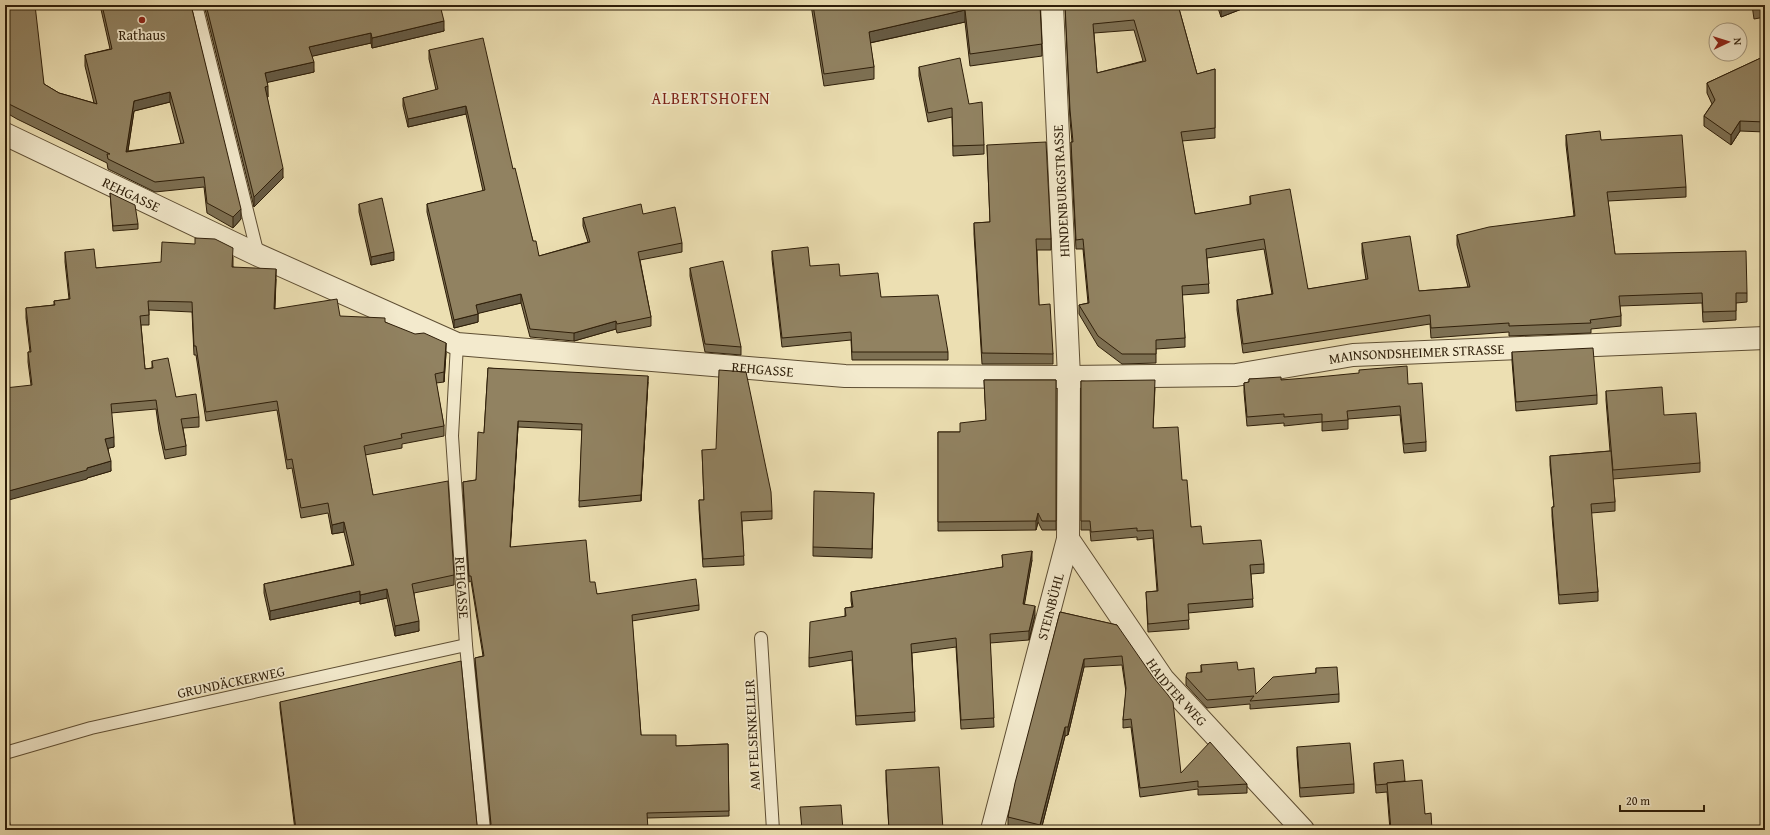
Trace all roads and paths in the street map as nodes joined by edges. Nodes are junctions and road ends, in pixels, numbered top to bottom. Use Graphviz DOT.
graph roads {
  1 [pos="196,5"];
  2 [pos="1052,5"];
  3 [pos="5,134"];
  4 [pos="258,254"];
  5 [pos="1765,338"];
  6 [pos="457,344"];
  7 [pos="1069,377"];
  8 [pos="1068,539"];
  9 [pos="762,638"];
  10 [pos="466,645"];
  11 [pos="5,753"];
  12 [pos="484,830"];
  13 [pos="773,830"];
  14 [pos="992,830"];
  15 [pos="1303,830"];
  1 -- 4 [label="lane"];
  2 -- 7 [label="street, HINDENBURGSTRASSE"];
  3 -- 4 [label="street, REHGASSE"];
  4 -- 6 [label="street, REHGASSE"];
  5 -- 7 [label="street, MAINSONDSHEIMER STRASSE"];
  6 -- 7 [label="street, REHGASSE"];
  6 -- 10 [label="lane, REHGASSE"];
  7 -- 8 [label="street, STEINBÜHL"];
  8 -- 14 [label="street, STEINBÜHL"];
  8 -- 15 [label="street, HAIDTER WEG"];
  9 -- 13 [label="lane, AM FELSENKELLER"];
  10 -- 11 [label="lane, GRUNDÄCKERWEG"];
  10 -- 12 [label="lane, REHGASSE"];
}
